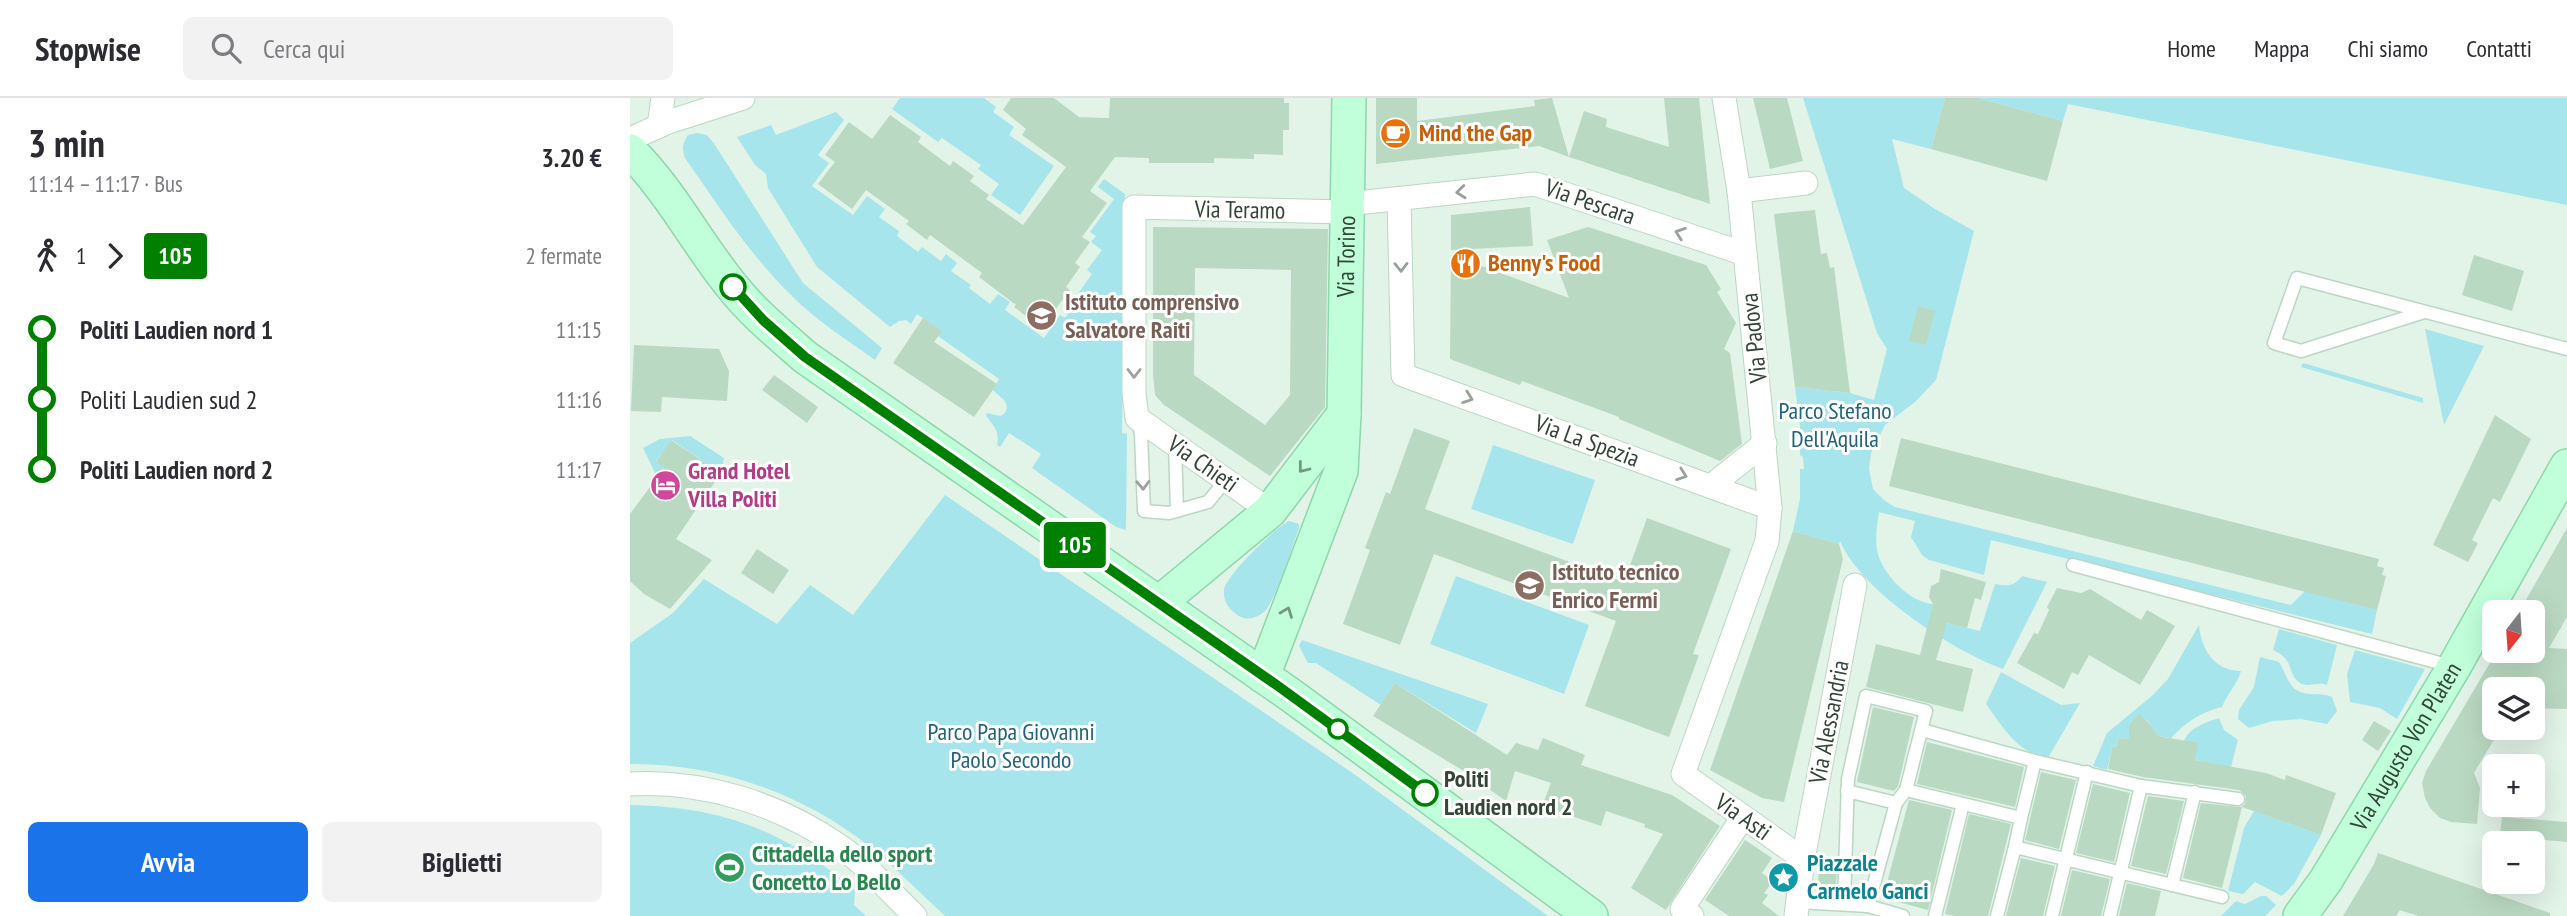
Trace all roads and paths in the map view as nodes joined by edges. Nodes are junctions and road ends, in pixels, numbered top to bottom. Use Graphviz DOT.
graph roads {
  1 [pos="663,98"];
  2 [pos="743,98"];
  3 [pos="1349,98"];
  4 [pos="1724,98"];
  5 [pos="659,126"];
  6 [pos="630,139"];
  7 [pos="630,151"];
  8 [pos="1806,183"];
  9 [pos="1739,191"];
  10 [pos="1399,199"];
  11 [pos="1347,208"];
  12 [pos="1745,254"];
  13 [pos="2424,312"];
  14 [pos="2567,349"];
  15 [pos="1344,414"];
  16 [pos="1137,418"];
  17 [pos="1765,443"];
  18 [pos="1175,444"];
  19 [pos="2567,466"];
  20 [pos="1226,480"];
  21 [pos="1711,486"];
  22 [pos="1274,505"];
  23 [pos="1770,508"];
  24 [pos="1177,511"];
  25 [pos="1321,524"];
  26 [pos="2073,565"];
  27 [pos="1855,585"];
  28 [pos="1159,603"];
  29 [pos="2454,667"];
  30 [pos="1263,676"];
  31 [pos="1922,730"];
  32 [pos="2035,761"];
  33 [pos="2087,772"];
  34 [pos="1683,774"];
  35 [pos="630,784"];
  36 [pos="2141,786"];
  37 [pos="1906,790"];
  38 [pos="1847,791"];
  39 [pos="2195,792"];
  40 [pos="2238,799"];
  41 [pos="1896,803"];
  42 [pos="1963,804"];
  43 [pos="1743,817"];
  44 [pos="2021,818"];
  45 [pos="2015,847"];
  46 [pos="1803,859"];
  47 [pos="2066,859"];
  48 [pos="2120,873"];
  49 [pos="2326,880"];
  50 [pos="2172,885"];
  51 [pos="2222,897"];
  52 [pos="1844,903"];
  53 [pos="1868,906"];
  54 [pos="1797,909"];
  55 [pos="1590,913"];
  56 [pos="915,916"];
  57 [pos="1692,916"];
  58 [pos="1903,916"];
  59 [pos="1935,916"];
  60 [pos="1997,916"];
  61 [pos="2052,916"];
  62 [pos="2110,916"];
  63 [pos="2300,916"];
  64 [pos="2310,916"];
  1 -- 5 [label="street"];
  2 -- 5 [label="street"];
  3 -- 11 [label="street, Via Torino"];
  4 -- 9 [label="street, Via Padova"];
  5 -- 6 [label="street"];
  7 -- 28 [label="street"];
  8 -- 9 [label="street"];
  9 -- 12 [label="street, Via Padova"];
  10 -- 11 [label="street, Via Pescara"];
  12 -- 10 [label="street, Via Pescara, one-way"];
  10 -- 21 [label="street, Via La Spezia, one-way"];
  11 -- 15 [label="street, Via Torino"];
  11 -- 16 [label="street, Via Teramo, one-way"];
  12 -- 17 [label="street, Via Padova"];
  13 -- 13 [label="lane"];
  13 -- 14 [label="lane"];
  15 -- 22 [label="street, one-way"];
  15 -- 25 [label="street, Via Torino"];
  16 -- 18 [label="street, Via Chieti"];
  16 -- 24 [label="lane, one-way"];
  17 -- 21 [label="street"];
  17 -- 23 [label="street, Via Padova"];
  18 -- 20 [label="street, Via Chieti"];
  18 -- 24 [label="lane"];
  19 -- 29 [label="street, Via Augusto Von Platen"];
  20 -- 22 [label="street, Via Chieti"];
  20 -- 24 [label="lane"];
  21 -- 23 [label="street, Via La Spezia"];
  22 -- 25 [label="street"];
  22 -- 28 [label="street"];
  23 -- 34 [label="street, Via Padova"];
  30 -- 25 [label="street, Via Torino, one-way"];
  26 -- 29 [label="lane"];
  27 -- 46 [label="street, Via Alessandria"];
  28 -- 30 [label="street"];
  29 -- 49 [label="street, Via Augusto Von Platen"];
  30 -- 55 [label="street"];
  31 -- 32 [label="lane"];
  31 -- 37 [label="lane"];
  31 -- 38 [label="lane"];
  32 -- 33 [label="lane"];
  32 -- 44 [label="lane"];
  33 -- 36 [label="lane"];
  33 -- 47 [label="lane"];
  34 -- 43 [label="street, Via Asti"];
  35 -- 56 [label="street"];
  36 -- 39 [label="lane"];
  36 -- 48 [label="lane"];
  37 -- 41 [label="lane"];
  37 -- 42 [label="lane"];
  38 -- 41 [label="lane"];
  38 -- 52 [label="lane"];
  39 -- 40 [label="lane"];
  39 -- 50 [label="lane"];
  41 -- 53 [label="lane"];
  42 -- 44 [label="lane"];
  42 -- 59 [label="lane"];
  43 -- 46 [label="street, Via Asti"];
  43 -- 57 [label="street"];
  44 -- 45 [label="lane"];
  45 -- 47 [label="lane"];
  45 -- 60 [label="lane"];
  46 -- 54 [label="street, Via Alessandria"];
  47 -- 48 [label="lane"];
  47 -- 61 [label="lane"];
  48 -- 50 [label="lane"];
  48 -- 62 [label="lane"];
  49 -- 63 [label="street"];
  49 -- 64 [label="street"];
  50 -- 51 [label="lane"];
  52 -- 53 [label="lane"];
  52 -- 54 [label="lane"];
  53 -- 58 [label="lane"];
}
